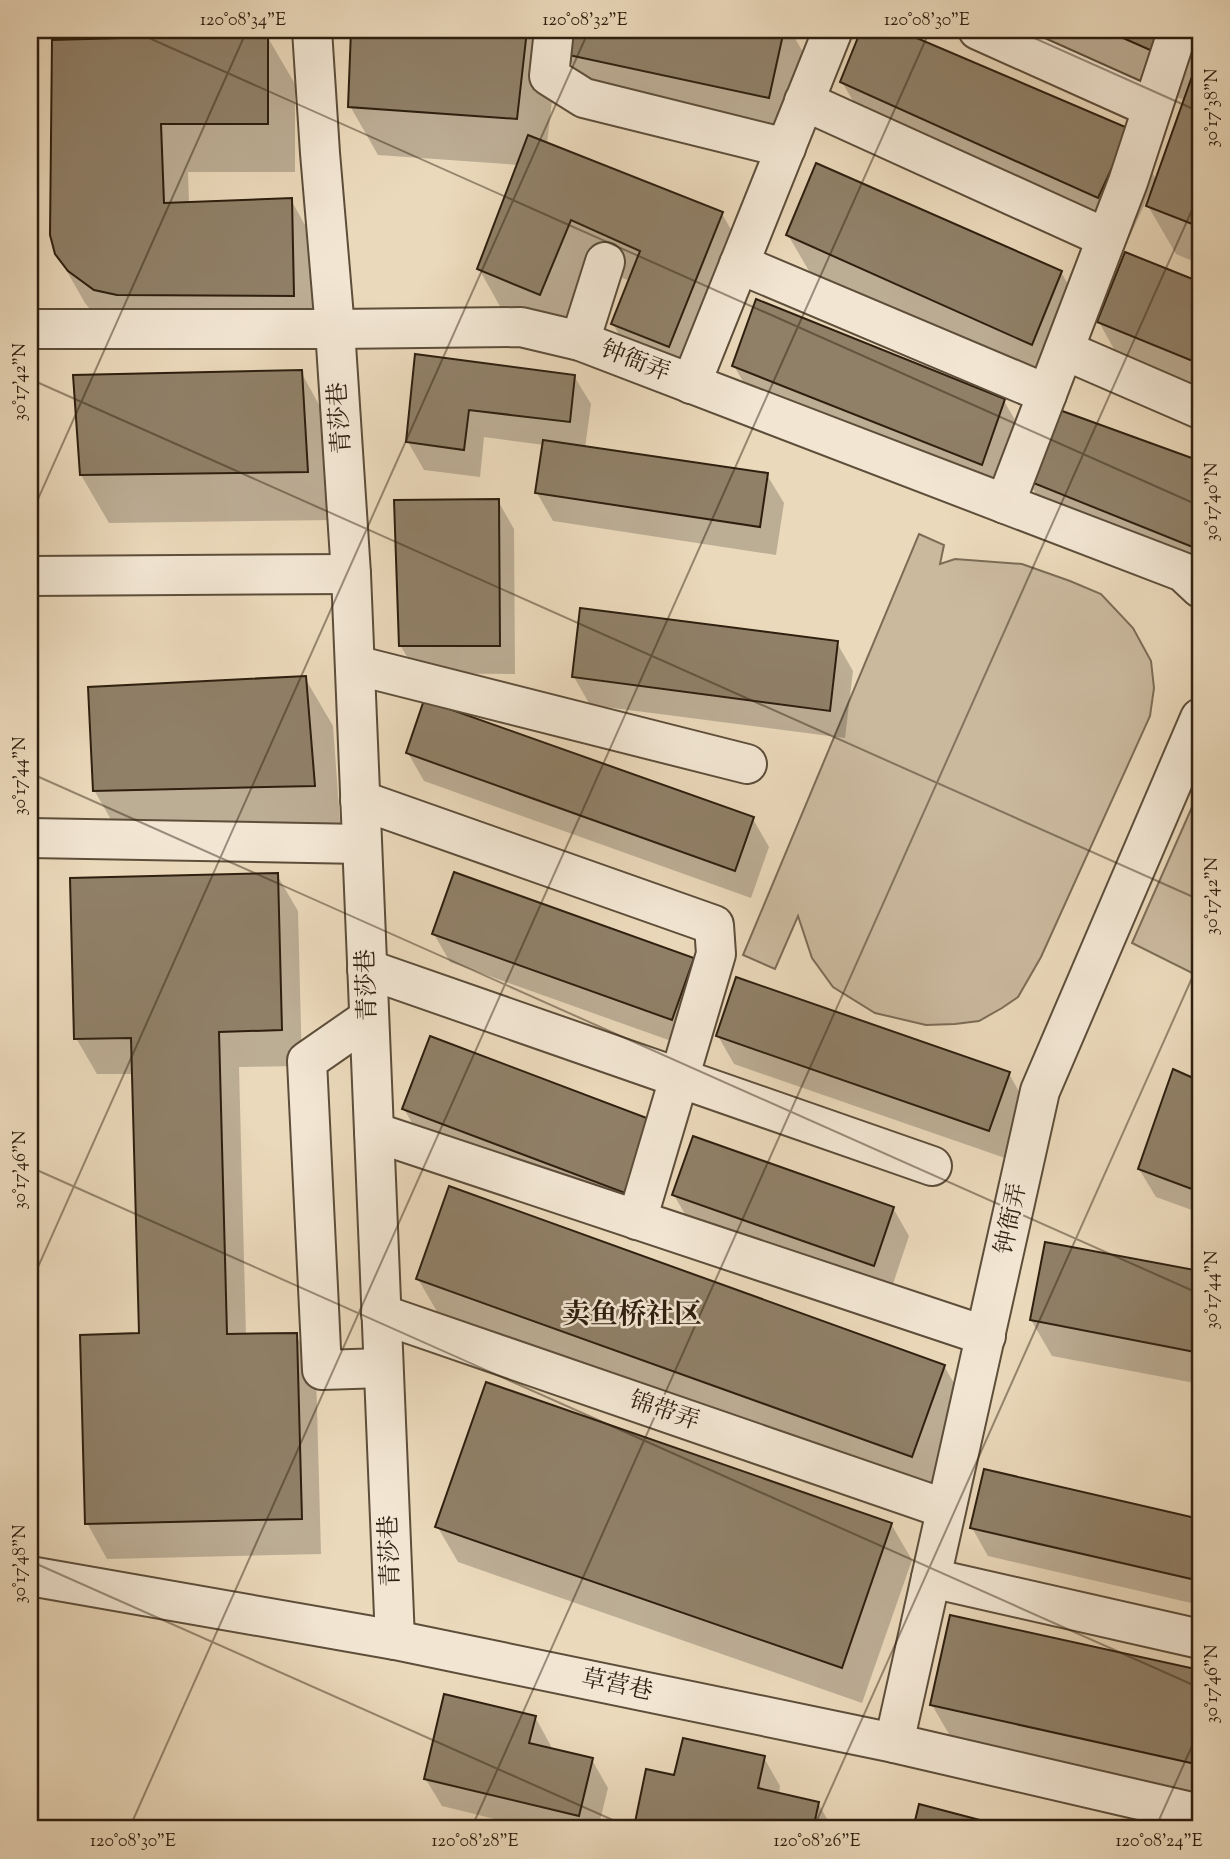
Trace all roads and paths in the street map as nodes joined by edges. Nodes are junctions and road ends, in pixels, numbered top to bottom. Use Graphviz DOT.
graph roads {
  1 [pos="312,30"];
  2 [pos="554,30"];
  3 [pos="833,30"];
  4 [pos="978,30"];
  5 [pos="1178,30"];
  6 [pos="804,101"];
  7 [pos="1152,108"];
  8 [pos="786,148"];
  9 [pos="1106,238"];
  10 [pos="605,262"];
  11 [pos="739,264"];
  12 [pos="30,329"];
  13 [pos="335,329"];
  14 [pos="580,341"];
  15 [pos="1064,350"];
  16 [pos="691,384"];
  17 [pos="1047,394"];
  18 [pos="1200,409"];
  19 [pos="1005,504"];
  20 [pos="351,573"];
  21 [pos="30,576"];
  22 [pos="1200,589"];
  23 [pos="355,665"];
  24 [pos="1200,718"];
  25 [pos="747,764"];
  26 [pos="360,800"];
  27 [pos="30,838"];
  28 [pos="362,844"];
  29 [pos="367,969"];
  30 [pos="369,1018"];
  31 [pos="680,1078"];
  32 [pos="374,1132"];
  33 [pos="932,1166"];
  34 [pos="637,1220"];
  35 [pos="381,1314"];
  36 [pos="986,1336"];
  37 [pos="383,1368"];
  38 [pos="946,1509"];
  39 [pos="30,1576"];
  40 [pos="931,1578"];
  41 [pos="1200,1639"];
  42 [pos="395,1640"];
  43 [pos="894,1743"];
  44 [pos="1200,1814"];
  1 -- 13 [label="street, 青莎巷"];
  2 -- 8 [label="street"];
  3 -- 6 [label="street"];
  4 -- 7 [label="street"];
  5 -- 7 [label="street"];
  6 -- 8 [label="street"];
  6 -- 9 [label="street"];
  7 -- 9 [label="street"];
  8 -- 11 [label="street"];
  9 -- 15 [label="street"];
  10 -- 14 [label="street"];
  11 -- 16 [label="street"];
  11 -- 17 [label="street"];
  12 -- 13 [label="street, 钟衙弄"];
  13 -- 14 [label="street, 钟衙弄"];
  13 -- 20 [label="street, 青莎巷"];
  14 -- 16 [label="street, 钟衙弄"];
  15 -- 17 [label="street"];
  15 -- 18 [label="street"];
  16 -- 19 [label="street, 钟衙弄"];
  17 -- 19 [label="street"];
  19 -- 22 [label="street, 钟衙弄"];
  20 -- 21 [label="street"];
  20 -- 23 [label="street, 青莎巷"];
  23 -- 25 [label="street"];
  23 -- 26 [label="street, 青莎巷"];
  24 -- 36 [label="street, 钟衙弄"];
  26 -- 28 [label="street, 青莎巷"];
  26 -- 31 [label="street"];
  27 -- 28 [label="street"];
  28 -- 29 [label="street, 青莎巷"];
  29 -- 30 [label="street, 青莎巷"];
  29 -- 31 [label="street"];
  30 -- 32 [label="street, 青莎巷"];
  30 -- 37 [label="street"];
  31 -- 33 [label="street"];
  31 -- 34 [label="street"];
  32 -- 34 [label="street"];
  32 -- 35 [label="street, 青莎巷"];
  34 -- 36 [label="street"];
  35 -- 37 [label="street, 青莎巷"];
  35 -- 38 [label="street, 锦带弄"];
  36 -- 38 [label="street, 钟衙弄"];
  37 -- 42 [label="street, 青莎巷"];
  38 -- 40 [label="street, 钟衙弄"];
  39 -- 42 [label="street, 草营巷"];
  40 -- 41 [label="street"];
  40 -- 43 [label="street, 钟衙弄"];
  42 -- 43 [label="street, 草营巷"];
  43 -- 44 [label="street, 草营巷"];
}
